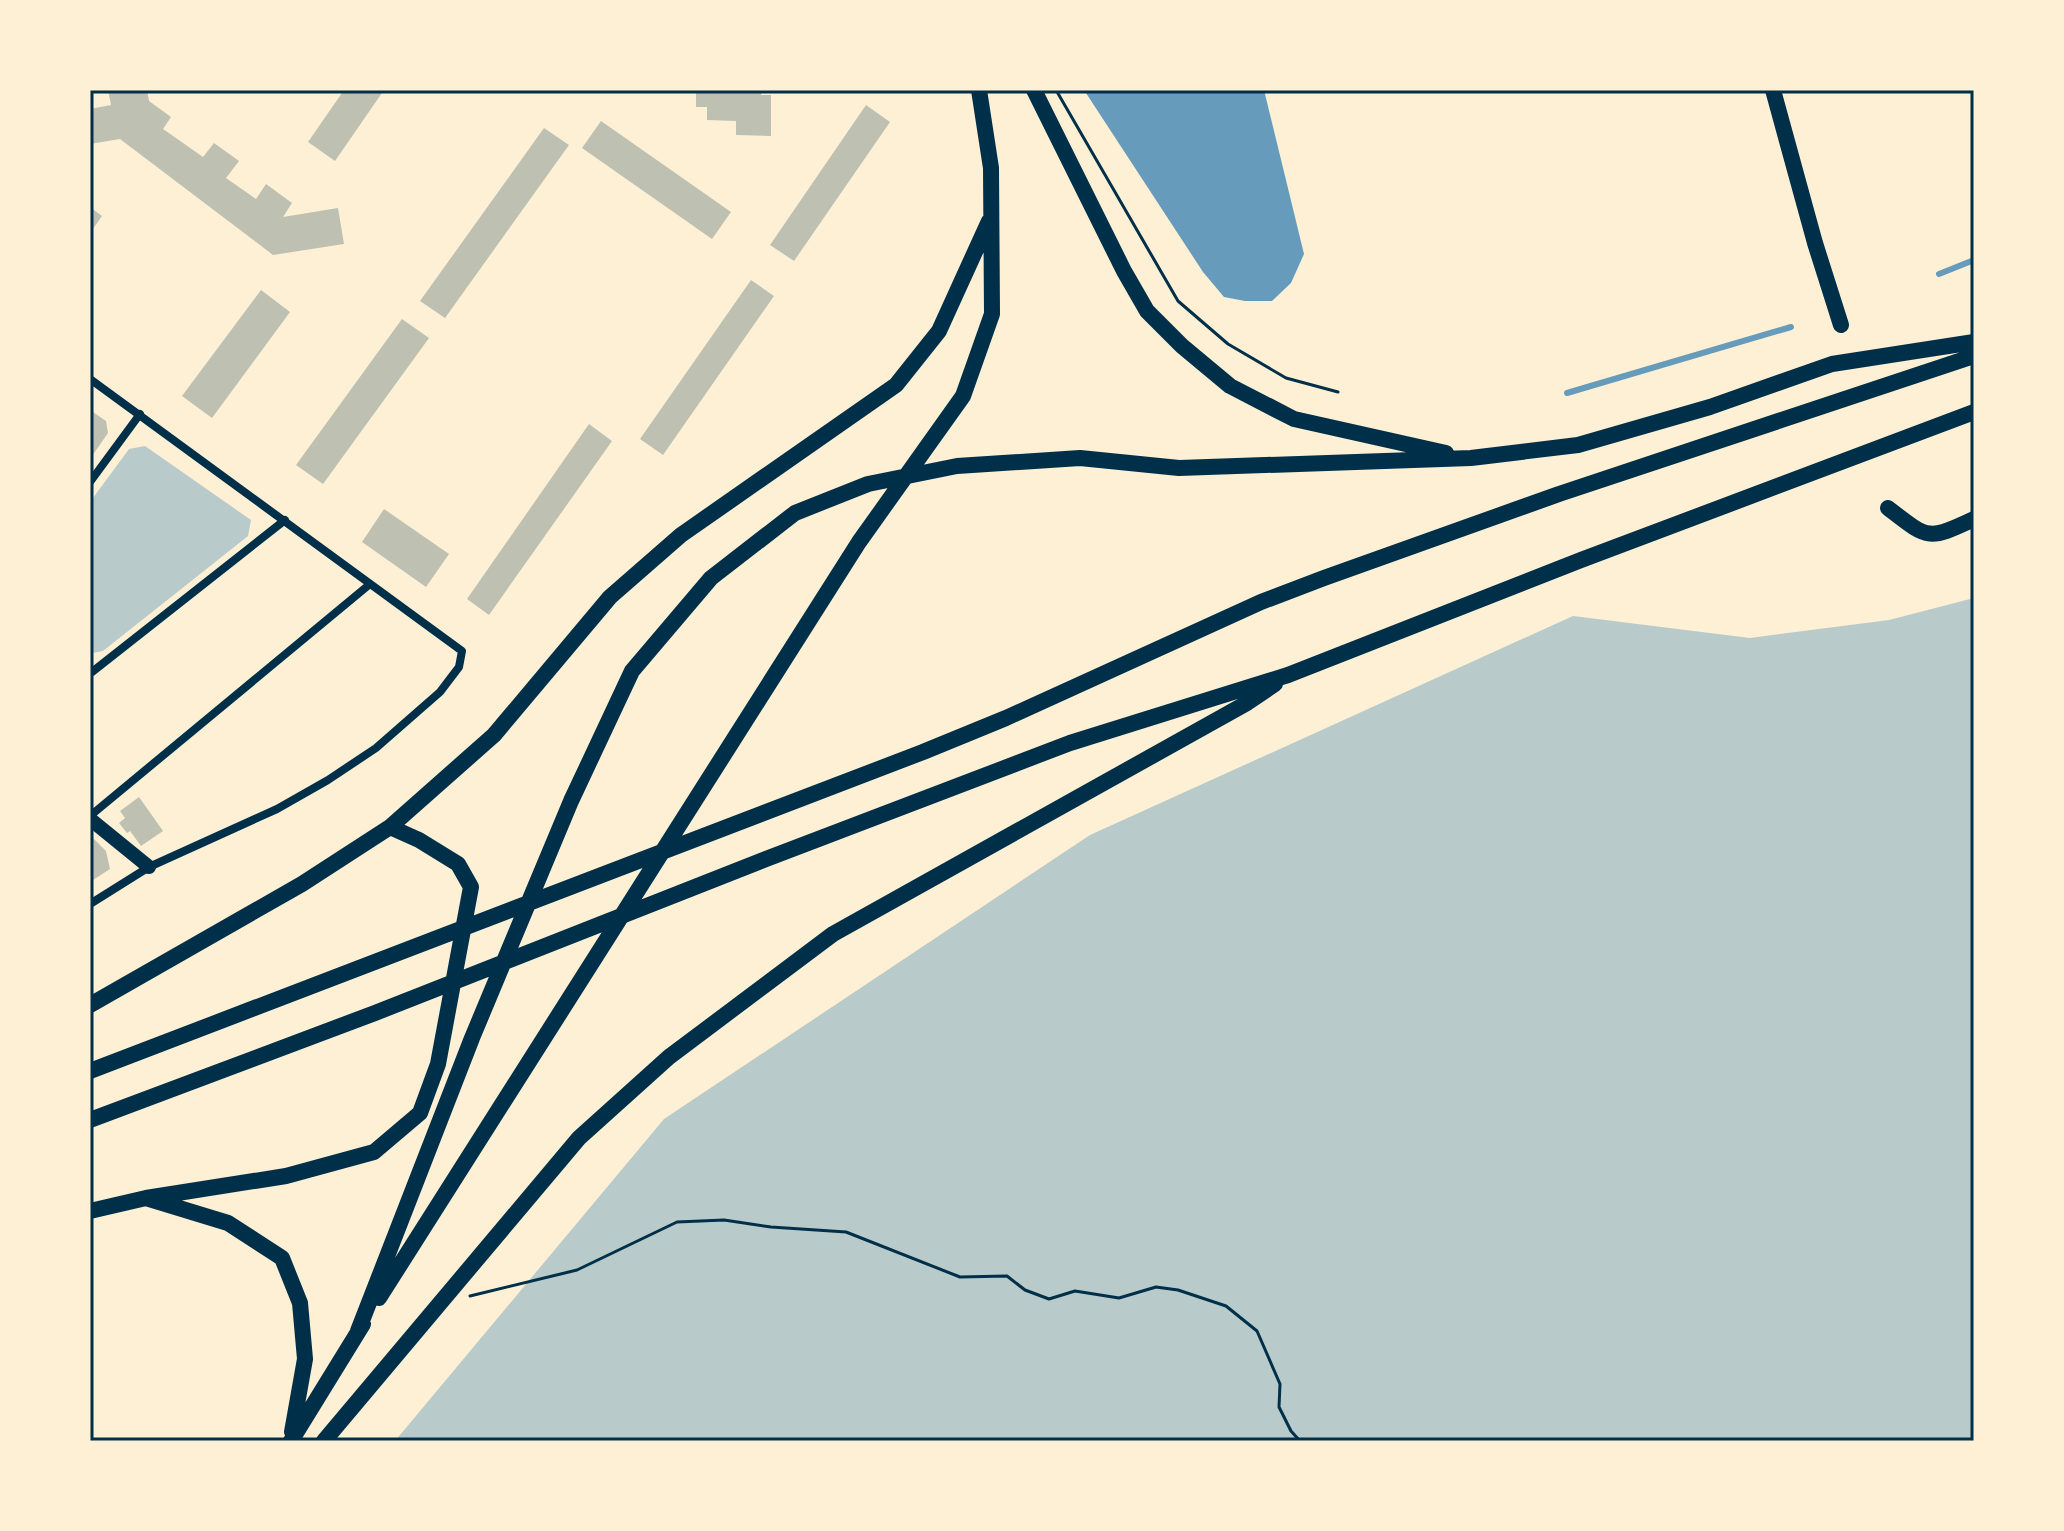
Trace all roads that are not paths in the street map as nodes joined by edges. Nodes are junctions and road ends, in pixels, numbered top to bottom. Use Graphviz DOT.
graph roads {
  1 [pos="979,90"];
  2 [pos="1034,90"];
  3 [pos="1773,90"];
  4 [pos="992,216"];
  5 [pos="1841,325"];
  6 [pos="1974,342"];
  7 [pos="1974,356"];
  8 [pos="90,379"];
  9 [pos="1974,412"];
  10 [pos="140,414"];
  11 [pos="1471,458"];
  12 [pos="90,482"];
  13 [pos="1888,508"];
  14 [pos="1974,519"];
  15 [pos="285,520"];
  16 [pos="370,584"];
  17 [pos="90,671"];
  18 [pos="1288,675"];
  19 [pos="90,817"];
  20 [pos="390,827"];
  21 [pos="149,867"];
  22 [pos="90,904"];
  23 [pos="90,1005"];
  24 [pos="90,1071"];
  25 [pos="90,1120"];
  26 [pos="146,1198"];
  27 [pos="90,1211"];
  28 [pos="358,1331"];
  29 [pos="290,1441"];
  30 [pos="324,1441"];
  1 -- 4 [label="main road"];
  2 -- 11 [label="main road"];
  3 -- 5 [label="main road"];
  4 -- 20 [label="main road"];
  4 -- 28 [label="main road"];
  6 -- 11 [label="main road"];
  7 -- 24 [label="main road"];
  8 -- 10 [label="street"];
  9 -- 18 [label="main road"];
  10 -- 12 [label="street"];
  10 -- 15 [label="street"];
  11 -- 28 [label="main road"];
  13 -- 14 [label="main road"];
  15 -- 16 [label="street"];
  15 -- 17 [label="street"];
  16 -- 19 [label="street"];
  16 -- 21 [label="street"];
  18 -- 25 [label="main road"];
  18 -- 30 [label="main road"];
  19 -- 21 [label="street"];
  20 -- 23 [label="main road"];
  20 -- 26 [label="main road"];
  21 -- 22 [label="street"];
  26 -- 27 [label="main road"];
  26 -- 29 [label="main road"];
  28 -- 29 [label="main road"];
}
